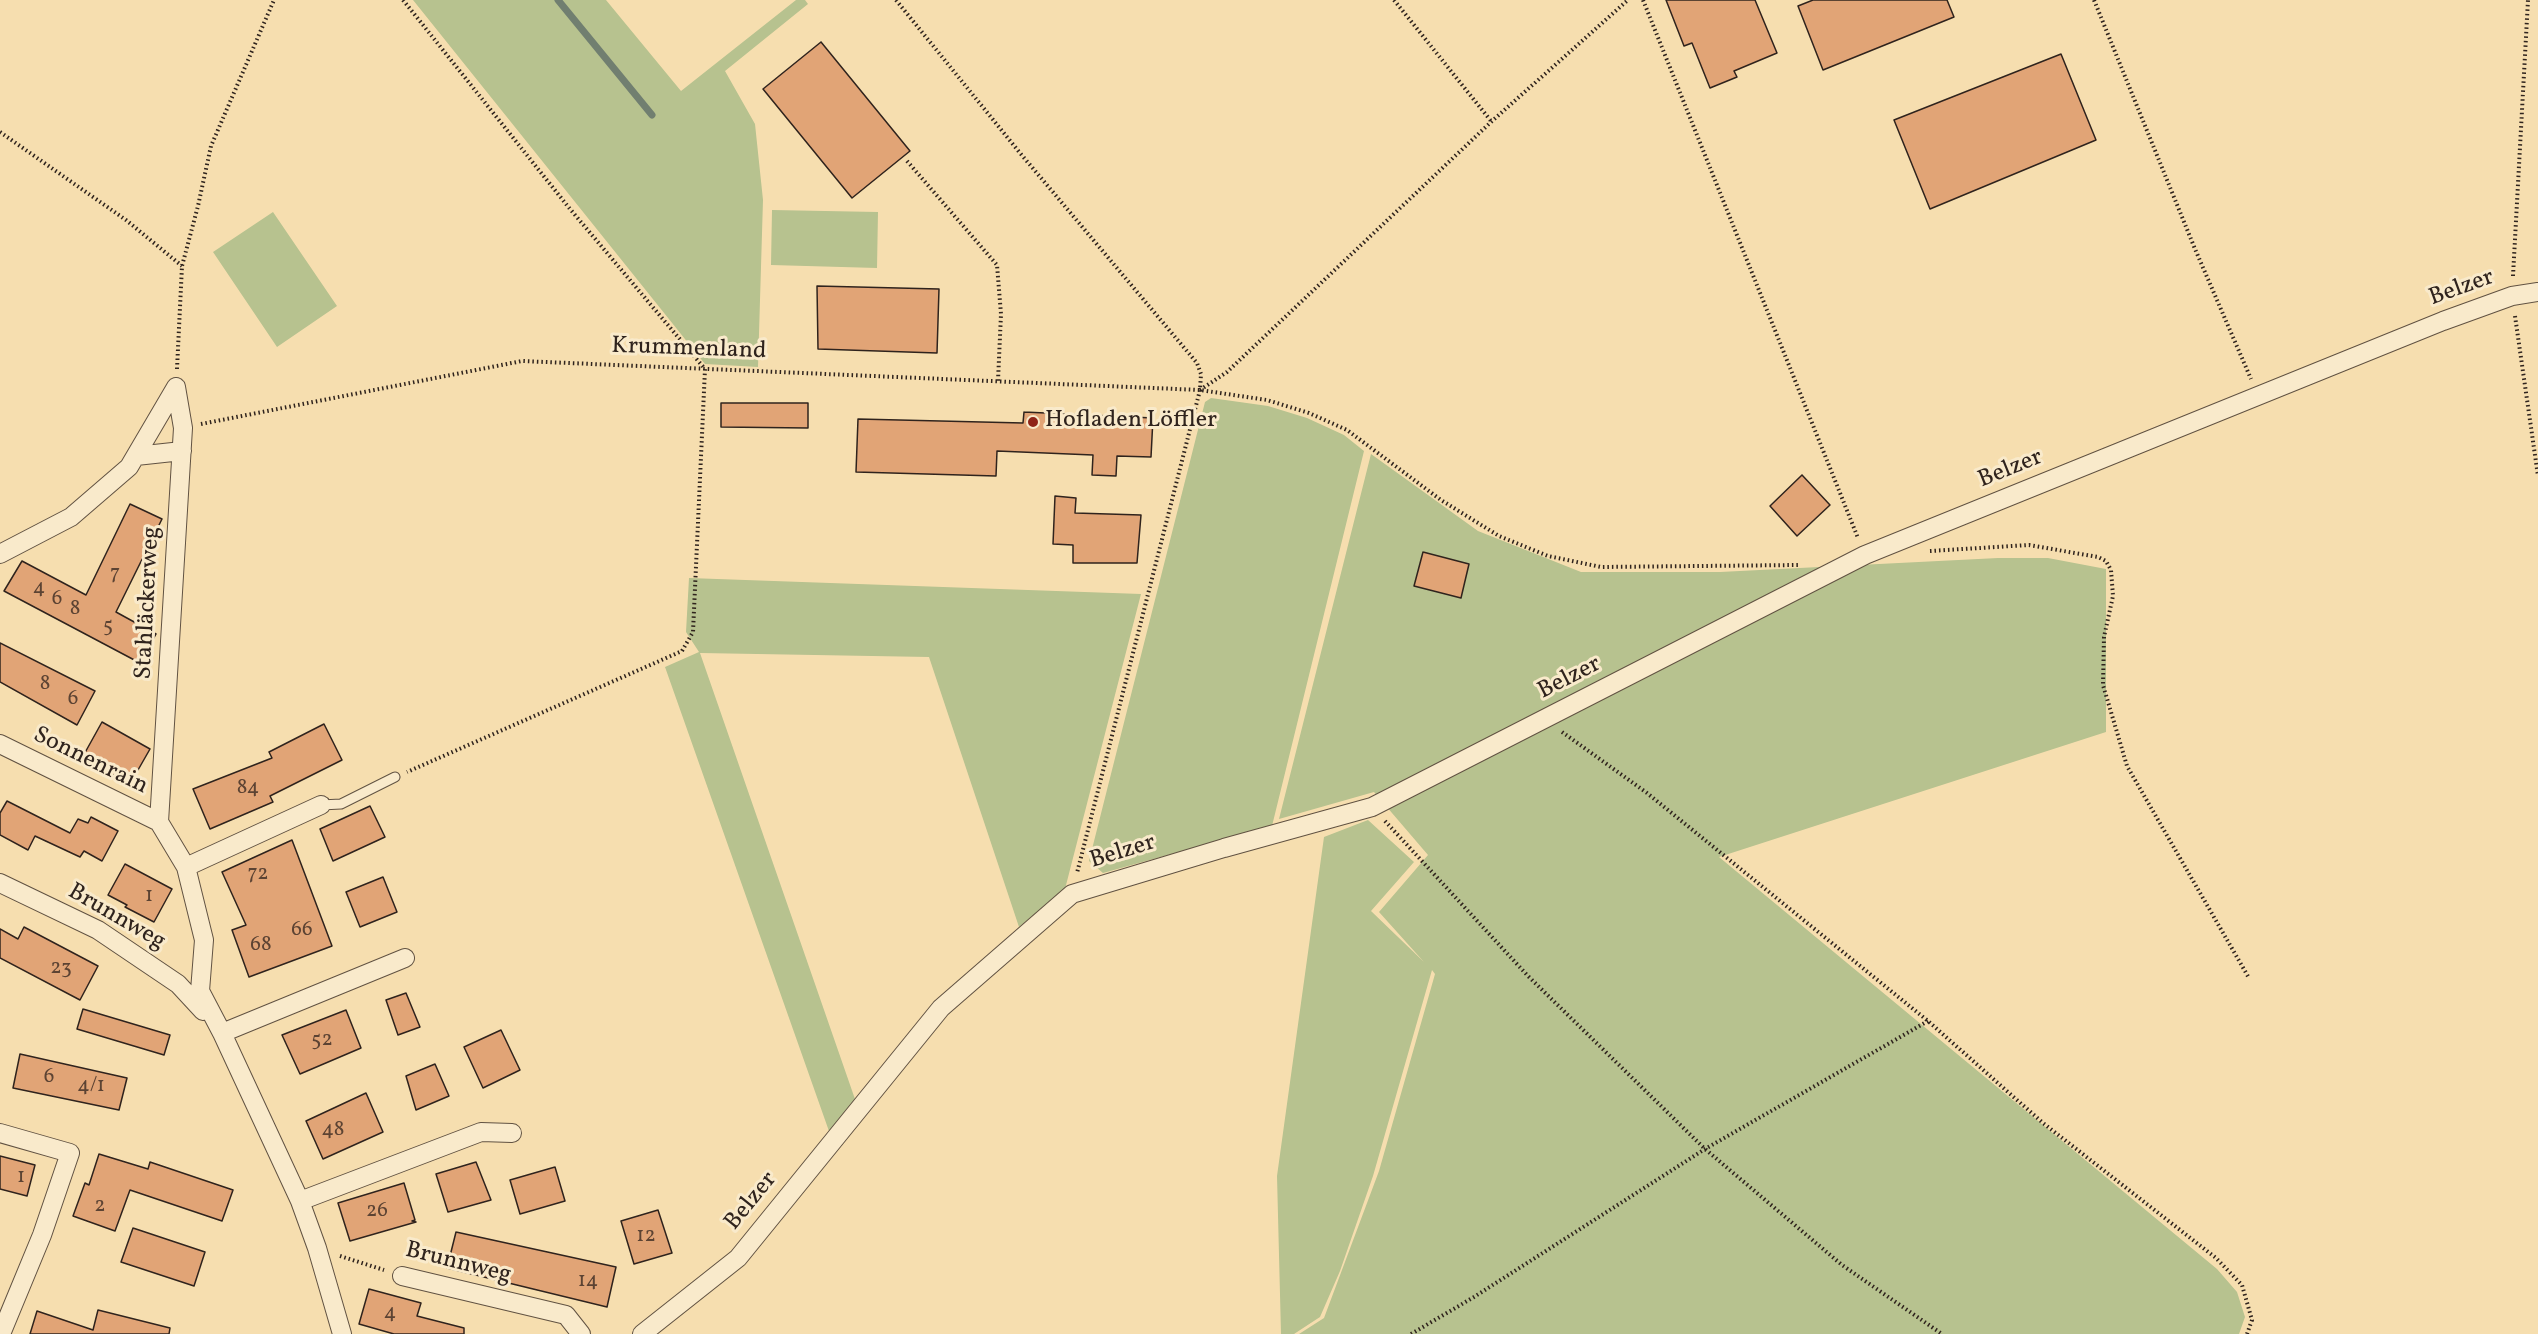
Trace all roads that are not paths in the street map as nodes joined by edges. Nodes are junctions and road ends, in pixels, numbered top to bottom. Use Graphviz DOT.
graph roads {
  1 [pos="2538,292"];
  2 [pos="182,451"];
  3 [pos="136,456"];
  4 [pos="0,554"];
  5 [pos="0,744"];
  6 [pos="395,777"];
  7 [pos="321,805"];
  8 [pos="159,822"];
  9 [pos="186,867"];
  10 [pos="0,883"];
  11 [pos="405,958"];
  12 [pos="222,1033"];
  13 [pos="512,1132"];
  14 [pos="0,1133"];
  15 [pos="300,1201"];
  16 [pos="402,1276"];
  17 [pos="1,1334"];
  18 [pos="342,1334"];
  19 [pos="581,1334"];
  20 [pos="642,1334"];
  1 -- 20 [label="street, Belzer"];
  2 -- 3 [label="street"];
  2 -- 3 [label="street, Stahläckerweg"];
  2 -- 8 [label="street, Stahläckerweg"];
  3 -- 4 [label="street"];
  5 -- 8 [label="street, Sonnenrain"];
  6 -- 7 [label="lane"];
  7 -- 9 [label="street"];
  8 -- 9 [label="street, Brunnweg"];
  9 -- 12 [label="street, Brunnweg"];
  10 -- 12 [label="street, Brunnweg"];
  11 -- 12 [label="street"];
  12 -- 15 [label="street, Brunnweg"];
  13 -- 15 [label="street"];
  14 -- 17 [label="street"];
  15 -- 18 [label="street, Brunnweg"];
  16 -- 19 [label="street, Brunnweg"];
}
